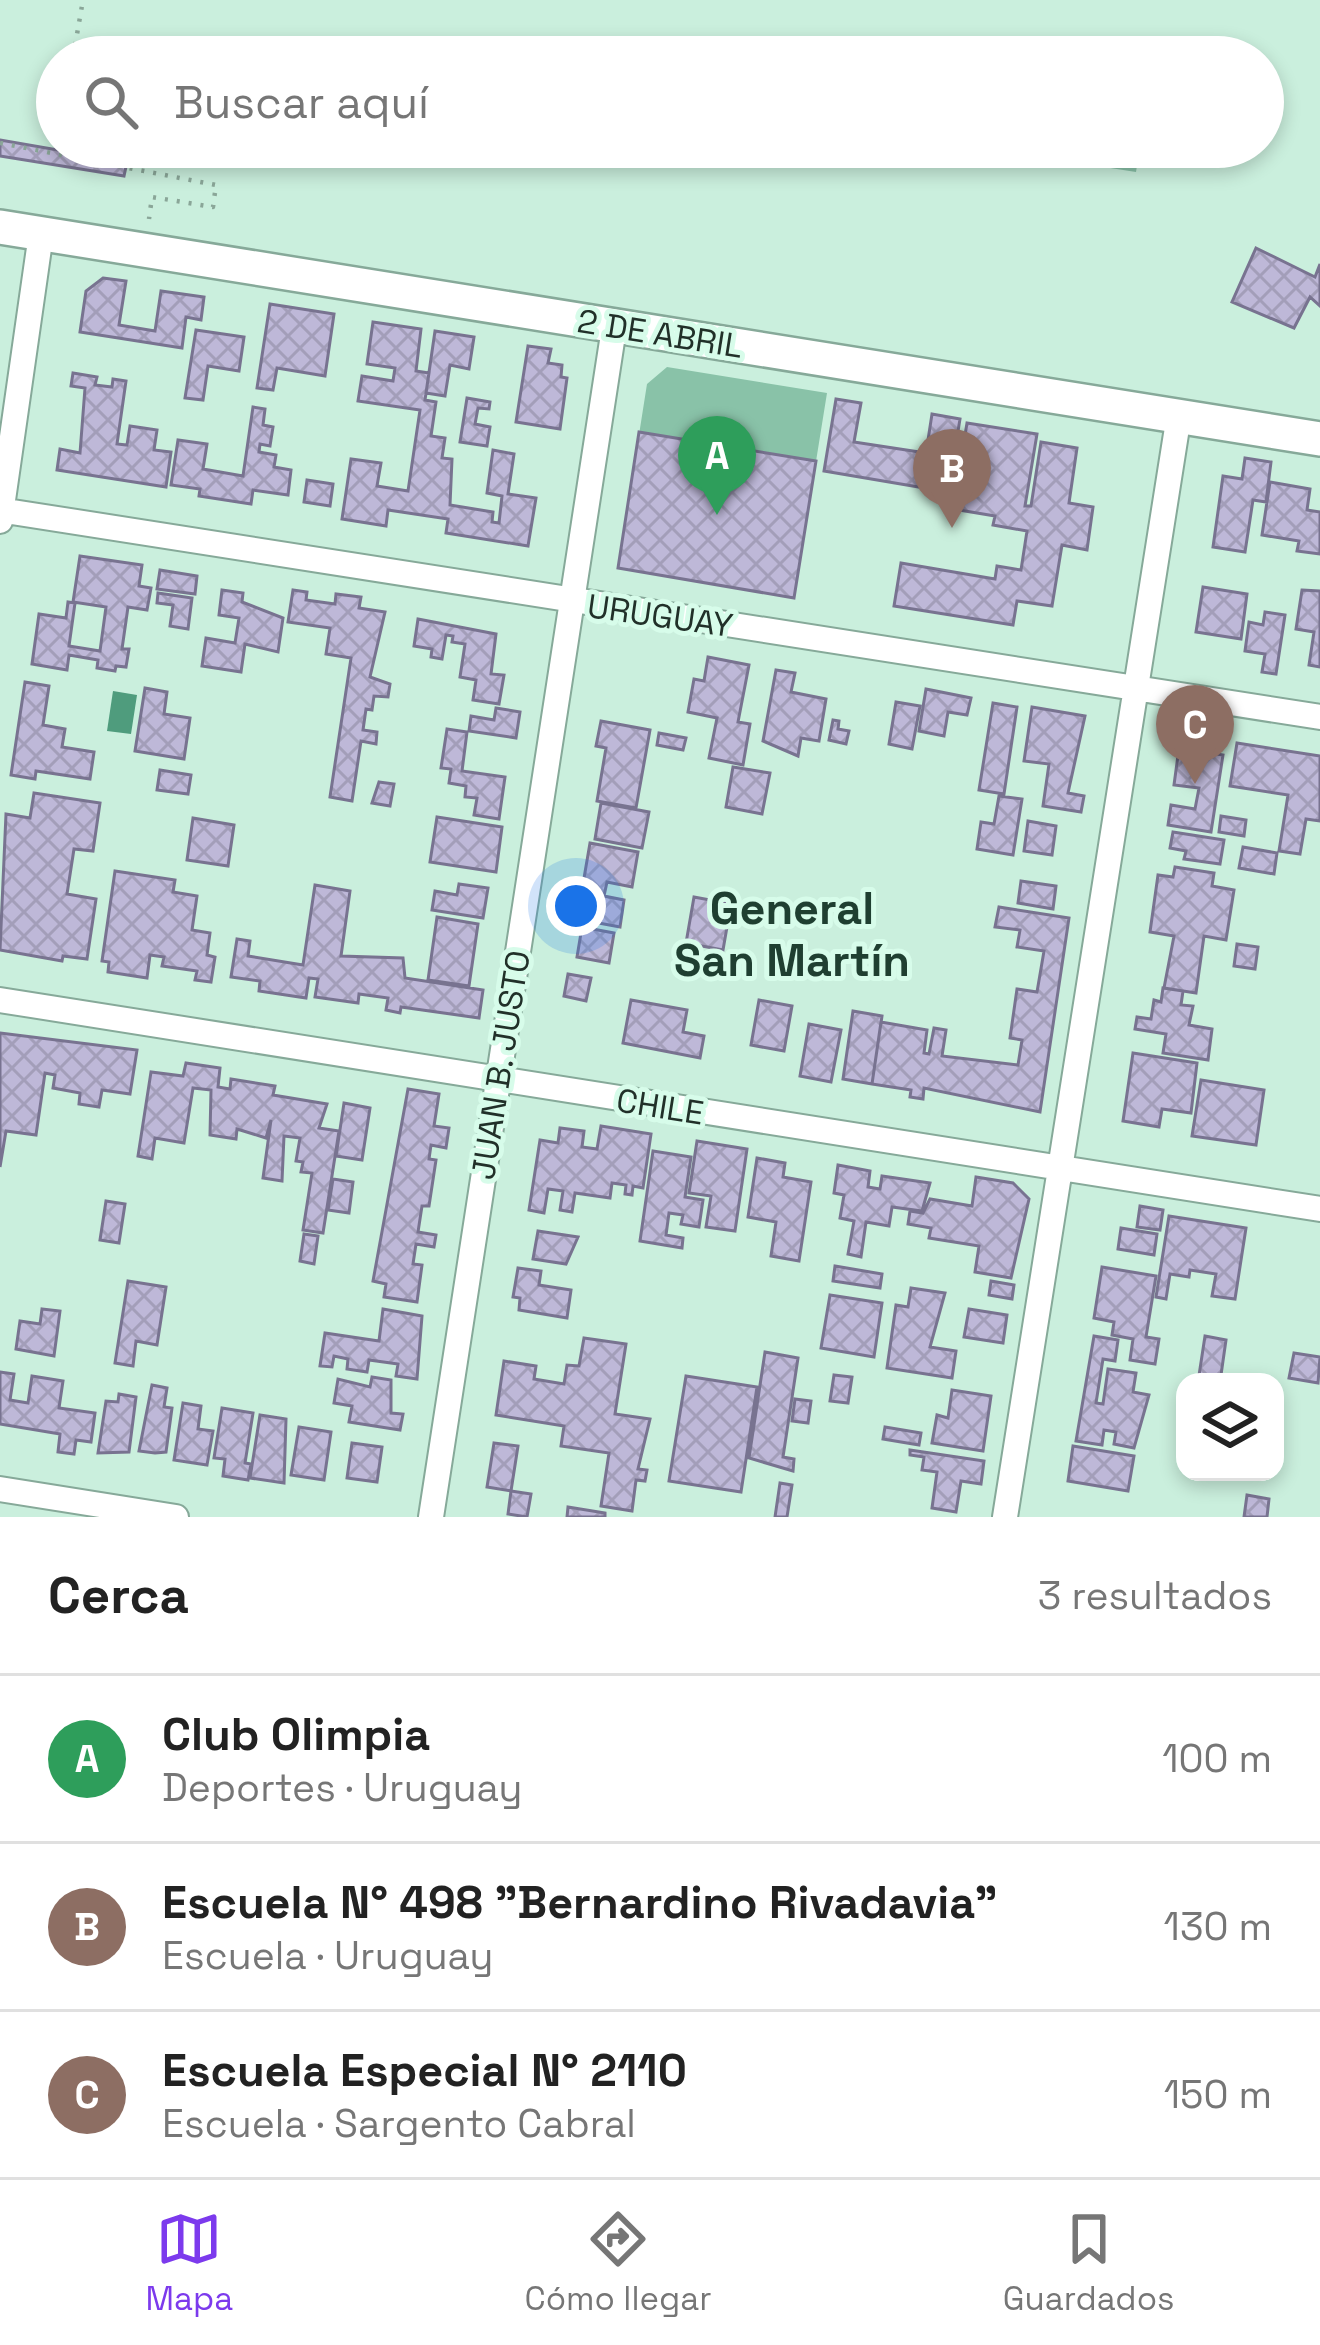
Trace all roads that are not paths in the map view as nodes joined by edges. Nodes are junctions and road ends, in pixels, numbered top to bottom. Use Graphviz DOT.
graph roads {
  1 [pos="0,227"];
  2 [pos="41,234"];
  3 [pos="614,328"];
  4 [pos="1179,415"];
  5 [pos="1320,439"];
  6 [pos="1,514"];
  7 [pos="572,604"];
  8 [pos="1133,686"];
  9 [pos="1320,717"];
  10 [pos="0,1000"];
  11 [pos="498,1082"];
  12 [pos="1060,1166"];
  13 [pos="1320,1209"];
  14 [pos="0,1489"];
  15 [pos="176,1517"];
  16 [pos="431,1517"];
  17 [pos="1005,1517"];
  1 -- 2 [label="main road, 2 DE ABRIL"];
  2 -- 3 [label="main road, 2 DE ABRIL"];
  2 -- 6 [label="street"];
  3 -- 4 [label="main road, 2 DE ABRIL"];
  3 -- 7 [label="street, JUAN B. JUSTO"];
  4 -- 5 [label="main road, 2 DE ABRIL"];
  4 -- 8 [label="street"];
  6 -- 7 [label="street, URUGUAY"];
  7 -- 8 [label="street, URUGUAY"];
  7 -- 11 [label="street, JUAN B. JUSTO"];
  8 -- 9 [label="street, URUGUAY"];
  8 -- 12 [label="street"];
  10 -- 11 [label="street, CHILE"];
  11 -- 12 [label="street, CHILE"];
  11 -- 16 [label="street, JUAN B. JUSTO"];
  12 -- 13 [label="street, CHILE"];
  12 -- 17 [label="street"];
  14 -- 15 [label="street"];
}
